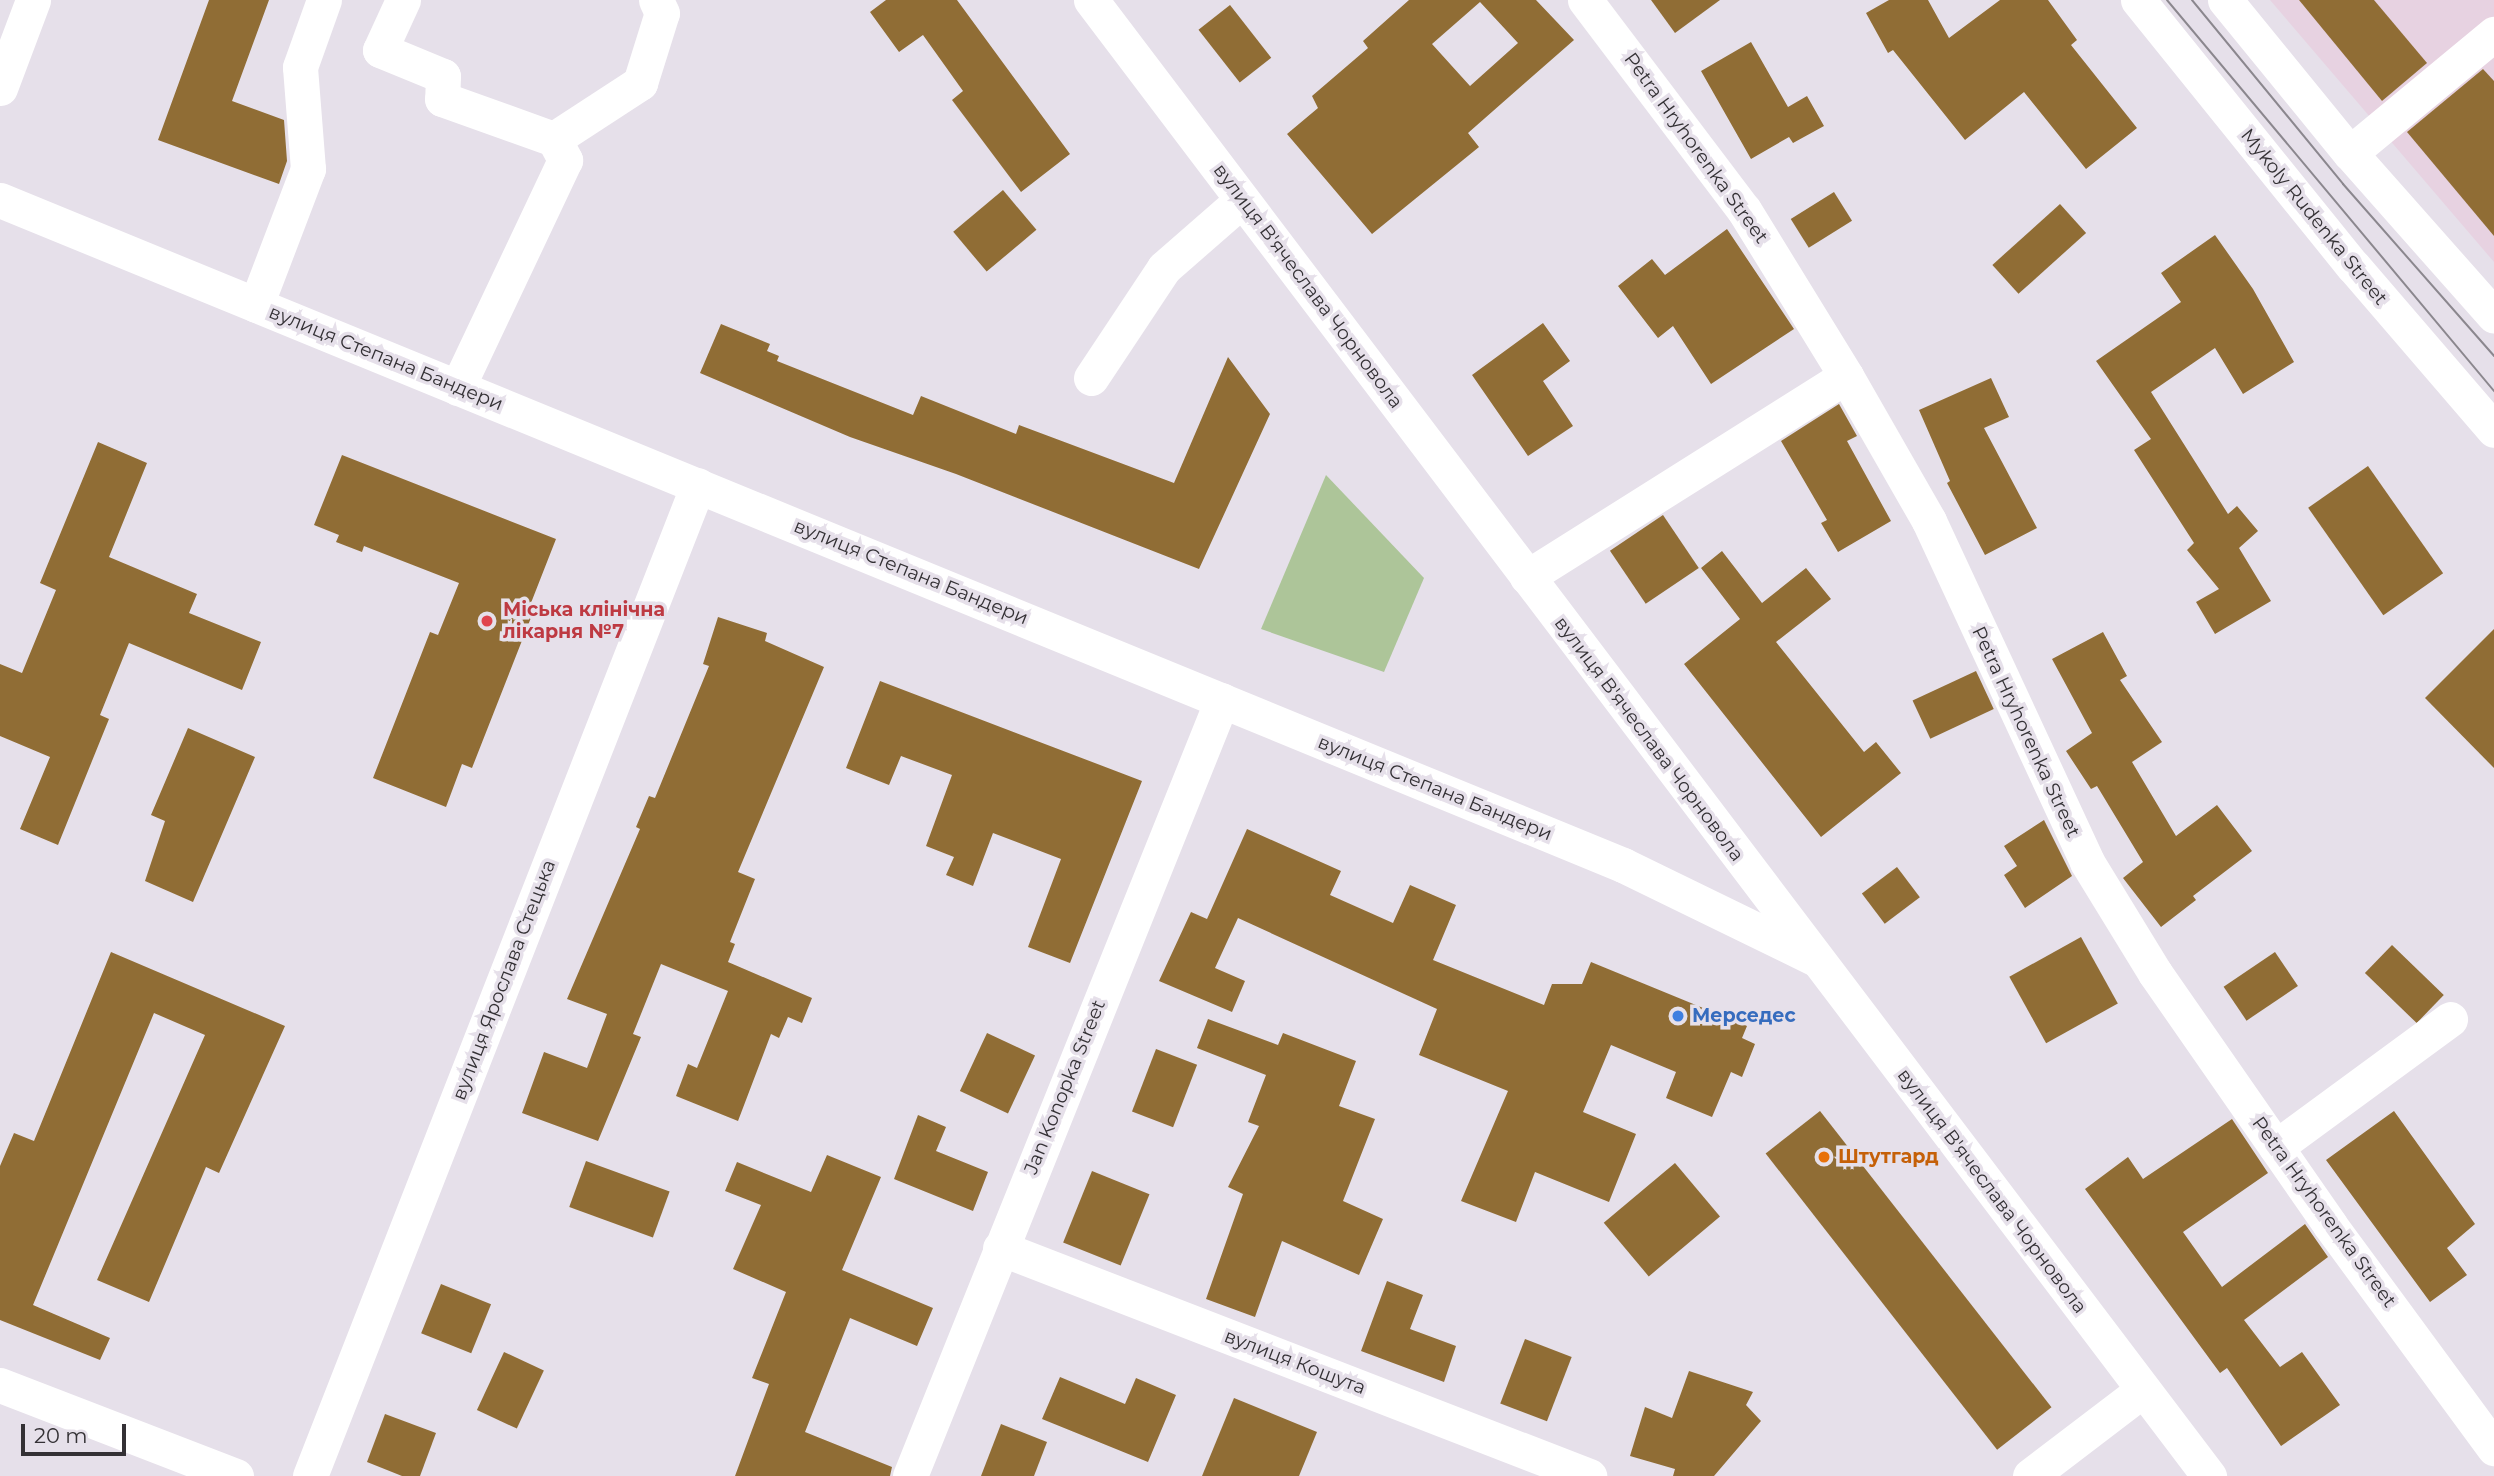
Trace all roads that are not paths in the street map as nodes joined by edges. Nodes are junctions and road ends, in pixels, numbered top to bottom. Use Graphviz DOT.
graph roads {
  1 [pos="33,0"];
  2 [pos="324,0"];
  3 [pos="402,0"];
  4 [pos="656,0"];
  5 [pos="1091,0"];
  6 [pos="1585,0"];
  7 [pos="2138,0"];
  8 [pos="2225,0"];
  9 [pos="2494,34"];
  10 [pos="0,88"];
  11 [pos="554,139"];
  12 [pos="2350,153"];
  13 [pos="0,200"];
  14 [pos="1242,200"];
  15 [pos="256,305"];
  16 [pos="2494,316"];
  17 [pos="1846,376"];
  18 [pos="1091,378"];
  19 [pos="457,388"];
  20 [pos="2494,430"];
  21 [pos="698,485"];
  22 [pos="1527,577"];
  23 [pos="1222,700"];
  24 [pos="1816,959"];
  25 [pos="2450,1019"];
  26 [pos="2276,1147"];
  27 [pos="1000,1248"];
  28 [pos="0,1385"];
  29 [pos="2143,1390"];
  30 [pos="2494,1448"];
  31 [pos="236,1476"];
  32 [pos="310,1476"];
  33 [pos="910,1476"];
  34 [pos="1589,1476"];
  35 [pos="2030,1476"];
  36 [pos="2209,1476"];
  1 -- 10 [label="street"];
  2 -- 15 [label="street"];
  3 -- 11 [label="street"];
  4 -- 11 [label="street"];
  5 -- 14 [label="street, вулиця В'ячеслава Чорновола"];
  6 -- 17 [label="street, Petra Hryhorenka Street"];
  7 -- 20 [label="street, Mykoly Rudenka Street"];
  8 -- 12 [label="street"];
  9 -- 12 [label="street"];
  11 -- 19 [label="street"];
  12 -- 16 [label="street"];
  13 -- 15 [label="street, вулиця Степана Бандери"];
  14 -- 18 [label="street"];
  14 -- 22 [label="street, вулиця В'ячеслава Чорновола"];
  15 -- 19 [label="street, вулиця Степана Бандери"];
  17 -- 22 [label="street"];
  17 -- 26 [label="street, Petra Hryhorenka Street"];
  19 -- 21 [label="street, вулиця Степана Бандери"];
  21 -- 23 [label="street, вулиця Степана Бандери"];
  21 -- 32 [label="street, вулиця Ярослава Стецька"];
  22 -- 24 [label="street, вулиця В'ячеслава Чорновола"];
  23 -- 24 [label="street, вулиця Степана Бандери"];
  23 -- 27 [label="street, Jan Konopka Street"];
  24 -- 29 [label="street, вулиця В'ячеслава Чорновола"];
  25 -- 26 [label="street"];
  26 -- 30 [label="street, Petra Hryhorenka Street"];
  27 -- 33 [label="street, Jan Konopka Street"];
  27 -- 34 [label="street, вулиця Кошута"];
  28 -- 31 [label="street"];
  29 -- 35 [label="street"];
  29 -- 36 [label="street, вулиця В'ячеслава Чорновола"];
}
